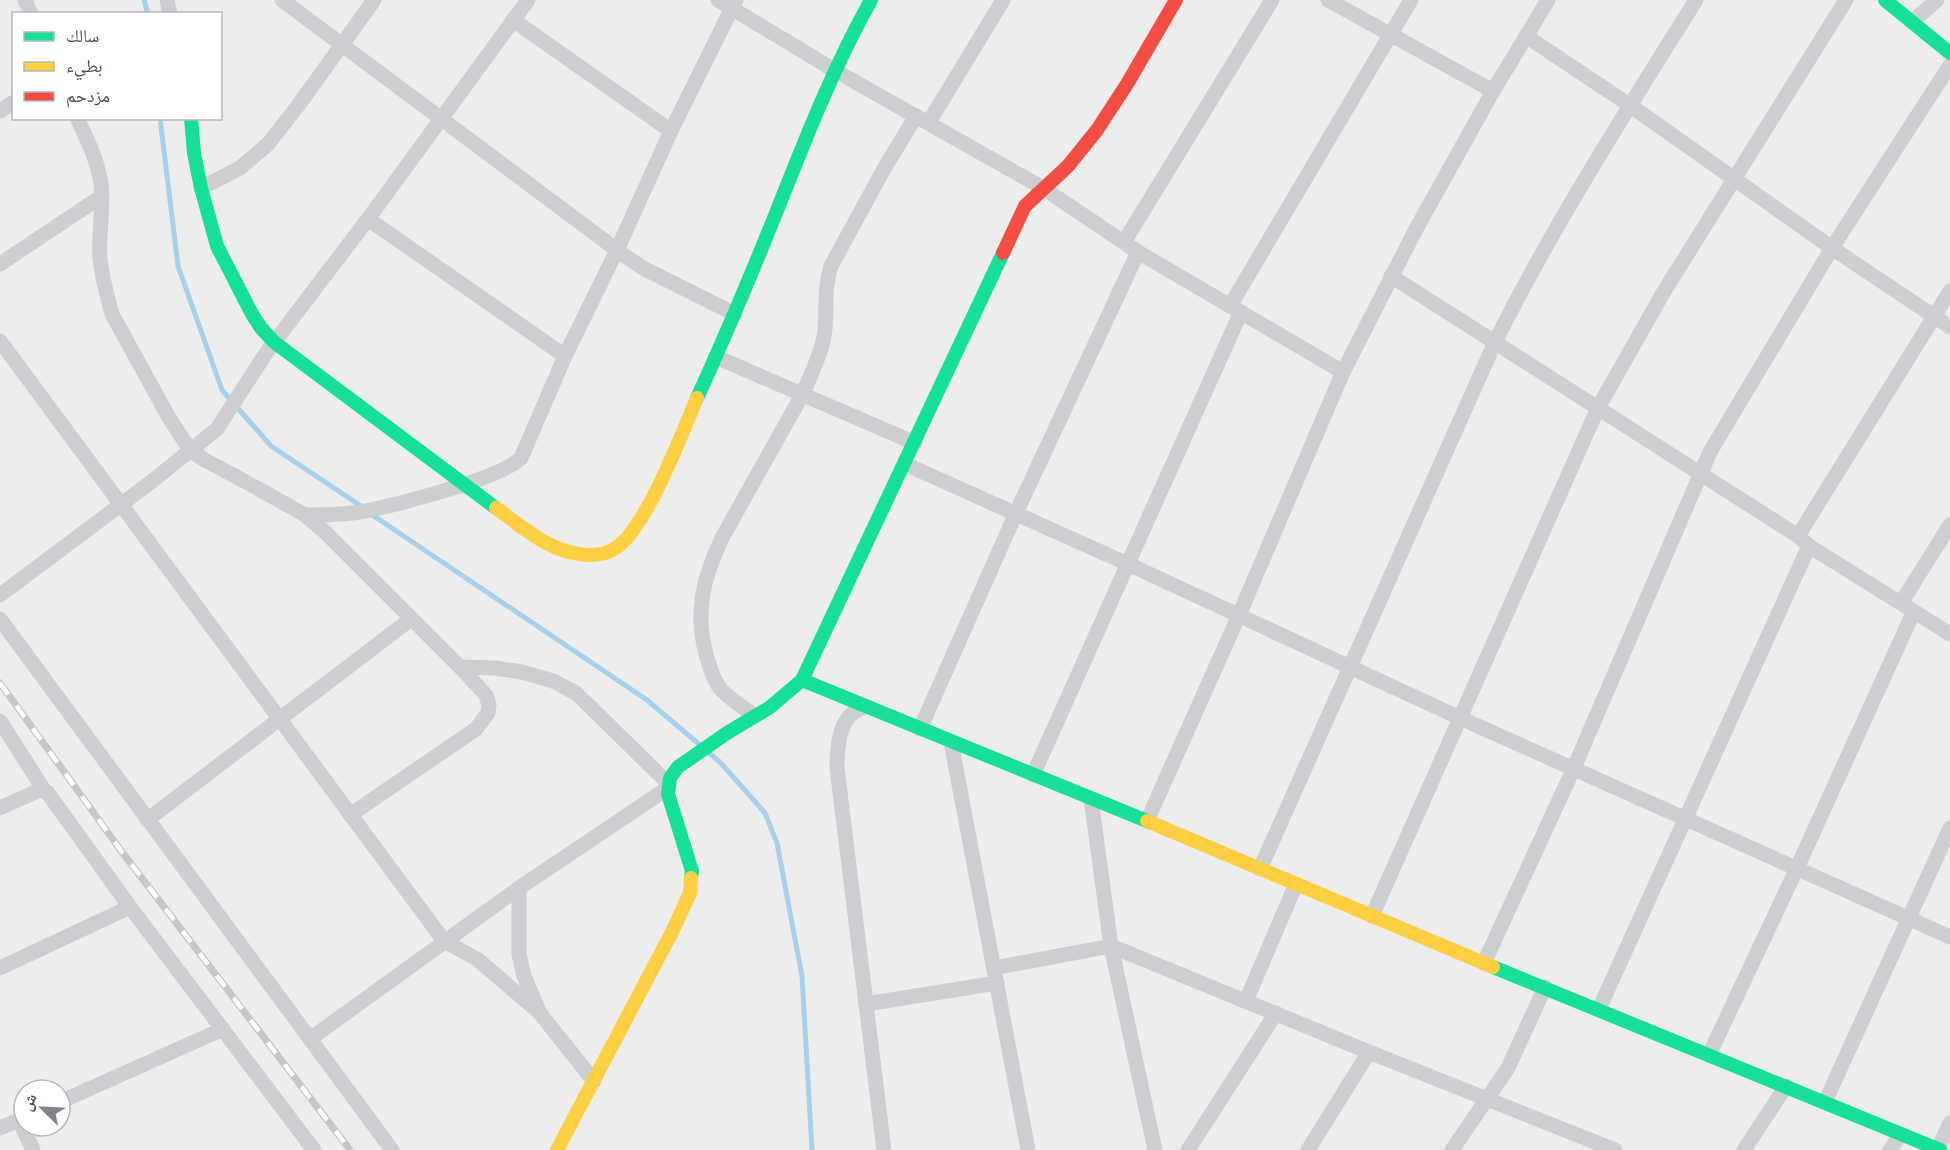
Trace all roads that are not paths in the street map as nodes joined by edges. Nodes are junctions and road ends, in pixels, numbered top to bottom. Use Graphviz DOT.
graph roads {
  1 [pos="282,0"];
  2 [pos="374,0"];
  3 [pos="528,0"];
  4 [pos="718,0"];
  5 [pos="871,0"];
  6 [pos="1003,0"];
  7 [pos="1176,0"];
  8 [pos="1272,0"];
  9 [pos="1328,0"];
  10 [pos="1411,0"];
  11 [pos="1548,0"];
  12 [pos="1696,0"];
  13 [pos="1846,0"];
  14 [pos="1885,0"];
  15 [pos="1937,0"];
  16 [pos="734,4"];
  17 [pos="513,20"];
  18 [pos="1912,22"];
  19 [pos="1390,34"];
  20 [pos="1526,36"];
  21 [pos="342,43"];
  22 [pos="1950,53"];
  23 [pos="1950,65"];
  24 [pos="834,70"];
  25 [pos="1493,91"];
  26 [pos="1630,105"];
  27 [pos="441,118"];
  28 [pos="922,119"];
  29 [pos="78,120"];
  30 [pos="191,120"];
  31 [pos="671,131"];
  32 [pos="1733,179"];
  33 [pos="201,188"];
  34 [pos="1043,188"];
  35 [pos="102,196"];
  36 [pos="368,219"];
  37 [pos="1124,242"];
  38 [pos="1832,248"];
  39 [pos="617,250"];
  40 [pos="1138,252"];
  41 [pos="0,264"];
  42 [pos="1391,276"];
  43 [pos="1950,291"];
  44 [pos="1236,309"];
  45 [pos="735,314"];
  46 [pos="1935,316"];
  47 [pos="1950,327"];
  48 [pos="0,341"];
  49 [pos="274,342"];
  50 [pos="1495,342"];
  51 [pos="565,356"];
  52 [pos="716,357"];
  53 [pos="1343,372"];
  54 [pos="802,395"];
  55 [pos="1598,408"];
  56 [pos="915,443"];
  57 [pos="190,450"];
  58 [pos="905,464"];
  59 [pos="1701,474"];
  60 [pos="464,483"];
  61 [pos="122,505"];
  62 [pos="1016,513"];
  63 [pos="305,515"];
  64 [pos="1950,525"];
  65 [pos="1803,541"];
  66 [pos="1128,564"];
  67 [pos="0,595"];
  68 [pos="1908,607"];
  69 [pos="1239,615"];
  70 [pos="0,619"];
  71 [pos="411,620"];
  72 [pos="1950,634"];
  73 [pos="460,667"];
  74 [pos="1349,667"];
  75 [pos="802,680"];
  76 [pos="866,706"];
  77 [pos="755,716"];
  78 [pos="281,718"];
  79 [pos="1460,718"];
  80 [pos="0,721"];
  81 [pos="920,729"];
  82 [pos="951,742"];
  83 [pos="1573,770"];
  84 [pos="1033,775"];
  85 [pos="668,786"];
  86 [pos="44,790"];
  87 [pos="1091,799"];
  88 [pos="0,808"];
  89 [pos="351,815"];
  90 [pos="1686,819"];
  91 [pos="147,820"];
  92 [pos="1147,821"];
  93 [pos="1950,828"];
  94 [pos="1797,868"];
  95 [pos="1260,869"];
  96 [pos="1296,884"];
  97 [pos="519,888"];
  98 [pos="130,907"];
  99 [pos="1372,916"];
  100 [pos="1909,918"];
  101 [pos="1950,937"];
  102 [pos="444,941"];
  103 [pos="1111,946"];
  104 [pos="1484,963"];
  105 [pos="0,968"];
  106 [pos="995,976"];
  107 [pos="1545,987"];
  108 [pos="1246,1001"];
  109 [pos="866,1004"];
  110 [pos="1599,1009"];
  111 [pos="539,1012"];
  112 [pos="1276,1013"];
  113 [pos="223,1029"];
  114 [pos="310,1039"];
  115 [pos="1369,1052"];
  116 [pos="1709,1054"];
  117 [pos="594,1081"];
  118 [pos="1786,1086"];
  119 [pos="72,1097"];
  120 [pos="1487,1100"];
  121 [pos="1825,1102"];
  122 [pos="1950,1123"];
  123 [pos="1901,1134"];
  124 [pos="1604,1148"];
  125 [pos="314,1150"];
  126 [pos="392,1150"];
  127 [pos="557,1150"];
  128 [pos="884,1150"];
  129 [pos="1029,1150"];
  130 [pos="1155,1150"];
  131 [pos="1188,1150"];
  132 [pos="1308,1150"];
  133 [pos="1452,1150"];
  134 [pos="1744,1150"];
  135 [pos="1890,1150"];
  136 [pos="1939,1150"];
  1 -- 21 [label="street"];
  2 -- 21 [label="street"];
  3 -- 17 [label="street"];
  4 -- 16 [label="street"];
  5 -- 24 [label="street"];
  6 -- 28 [label="street"];
  7 -- 34 [label="street"];
  8 -- 37 [label="street"];
  9 -- 19 [label="street"];
  10 -- 19 [label="street"];
  11 -- 20 [label="street"];
  12 -- 26 [label="street"];
  13 -- 32 [label="street"];
  14 -- 18 [label="street"];
  15 -- 18 [label="street"];
  16 -- 24 [label="street"];
  16 -- 31 [label="street"];
  17 -- 27 [label="street"];
  17 -- 31 [label="street"];
  18 -- 22 [label="street"];
  19 -- 25 [label="street"];
  19 -- 44 [label="street"];
  20 -- 25 [label="street"];
  20 -- 26 [label="street"];
  21 -- 27 [label="street"];
  21 -- 33 [label="street"];
  23 -- 38 [label="street"];
  24 -- 28 [label="street"];
  24 -- 45 [label="street"];
  25 -- 42 [label="street"];
  26 -- 32 [label="street"];
  26 -- 50 [label="street"];
  27 -- 36 [label="street"];
  27 -- 39 [label="street"];
  28 -- 34 [label="street"];
  28 -- 54 [label="street"];
  29 -- 35 [label="street"];
  30 -- 33 [label="street"];
  31 -- 39 [label="street"];
  32 -- 38 [label="street"];
  32 -- 55 [label="street"];
  33 -- 49 [label="street"];
  34 -- 37 [label="street"];
  34 -- 56 [label="street"];
  35 -- 41 [label="street"];
  35 -- 57 [label="street"];
  36 -- 49 [label="street"];
  36 -- 51 [label="street"];
  37 -- 40 [label="street"];
  38 -- 46 [label="street"];
  38 -- 59 [label="street"];
  39 -- 45 [label="street"];
  39 -- 51 [label="street"];
  40 -- 44 [label="street"];
  40 -- 62 [label="street"];
  42 -- 50 [label="street"];
  42 -- 53 [label="street"];
  43 -- 46 [label="street"];
  44 -- 53 [label="street"];
  44 -- 66 [label="street"];
  45 -- 52 [label="street"];
  46 -- 47 [label="street"];
  46 -- 65 [label="street"];
  48 -- 61 [label="street"];
  49 -- 57 [label="street"];
  49 -- 60 [label="street"];
  50 -- 55 [label="street"];
  50 -- 74 [label="street"];
  51 -- 60 [label="street"];
  52 -- 54 [label="street"];
  52 -- 60 [label="street"];
  53 -- 69 [label="street"];
  54 -- 56 [label="street"];
  54 -- 77 [label="street"];
  55 -- 59 [label="street"];
  55 -- 79 [label="street"];
  56 -- 58 [label="street"];
  57 -- 61 [label="street"];
  57 -- 63 [label="street"];
  58 -- 62 [label="street"];
  58 -- 75 [label="street"];
  59 -- 65 [label="street"];
  59 -- 83 [label="street"];
  60 -- 63 [label="street"];
  61 -- 67 [label="street"];
  61 -- 78 [label="street"];
  62 -- 66 [label="street"];
  62 -- 81 [label="street"];
  63 -- 71 [label="street"];
  64 -- 68 [label="street"];
  65 -- 68 [label="street"];
  65 -- 90 [label="street"];
  66 -- 69 [label="street"];
  66 -- 84 [label="street"];
  68 -- 72 [label="street"];
  68 -- 94 [label="street"];
  69 -- 74 [label="street"];
  69 -- 92 [label="street"];
  70 -- 91 [label="street"];
  71 -- 73 [label="street"];
  71 -- 78 [label="street"];
  73 -- 85 [label="street"];
  73 -- 89 [label="street"];
  74 -- 79 [label="street"];
  74 -- 95 [label="street"];
  75 -- 76 [label="street"];
  75 -- 77 [label="street"];
  76 -- 81 [label="street"];
  76 -- 109 [label="street"];
  77 -- 85 [label="street"];
  78 -- 89 [label="street"];
  78 -- 91 [label="street"];
  79 -- 83 [label="street"];
  79 -- 99 [label="street"];
  80 -- 86 [label="street"];
  81 -- 82 [label="street"];
  82 -- 84 [label="street"];
  82 -- 106 [label="street"];
  83 -- 90 [label="street"];
  83 -- 104 [label="street"];
  84 -- 87 [label="street"];
  85 -- 97 [label="street"];
  85 -- 117 [label="street"];
  86 -- 88 [label="street"];
  86 -- 98 [label="street"];
  87 -- 92 [label="street"];
  87 -- 103 [label="street"];
  89 -- 102 [label="street"];
  90 -- 94 [label="street"];
  90 -- 110 [label="street"];
  91 -- 114 [label="street"];
  92 -- 95 [label="street"];
  93 -- 100 [label="street"];
  94 -- 100 [label="street"];
  94 -- 116 [label="street"];
  95 -- 96 [label="street"];
  96 -- 99 [label="street"];
  96 -- 108 [label="street"];
  97 -- 102 [label="street"];
  97 -- 111 [label="street"];
  98 -- 105 [label="street"];
  98 -- 113 [label="street"];
  99 -- 104 [label="street"];
  100 -- 101 [label="street"];
  100 -- 121 [label="street"];
  102 -- 111 [label="street"];
  102 -- 114 [label="street"];
  103 -- 106 [label="street"];
  103 -- 108 [label="street"];
  103 -- 130 [label="street"];
  104 -- 107 [label="street"];
  106 -- 109 [label="street"];
  106 -- 129 [label="street"];
  107 -- 110 [label="street"];
  107 -- 120 [label="street"];
  108 -- 112 [label="street"];
  109 -- 128 [label="street"];
  110 -- 116 [label="street"];
  111 -- 117 [label="street"];
  112 -- 115 [label="street"];
  112 -- 131 [label="street"];
  113 -- 119 [label="street"];
  113 -- 125 [label="street"];
  114 -- 126 [label="street"];
  115 -- 120 [label="street"];
  115 -- 132 [label="street"];
  116 -- 118 [label="street"];
  117 -- 127 [label="street"];
  118 -- 121 [label="street"];
  118 -- 134 [label="street"];
  120 -- 124 [label="street"];
  120 -- 133 [label="street"];
  121 -- 123 [label="street"];
  122 -- 136 [label="street"];
  123 -- 135 [label="street"];
  123 -- 136 [label="street"];
}
